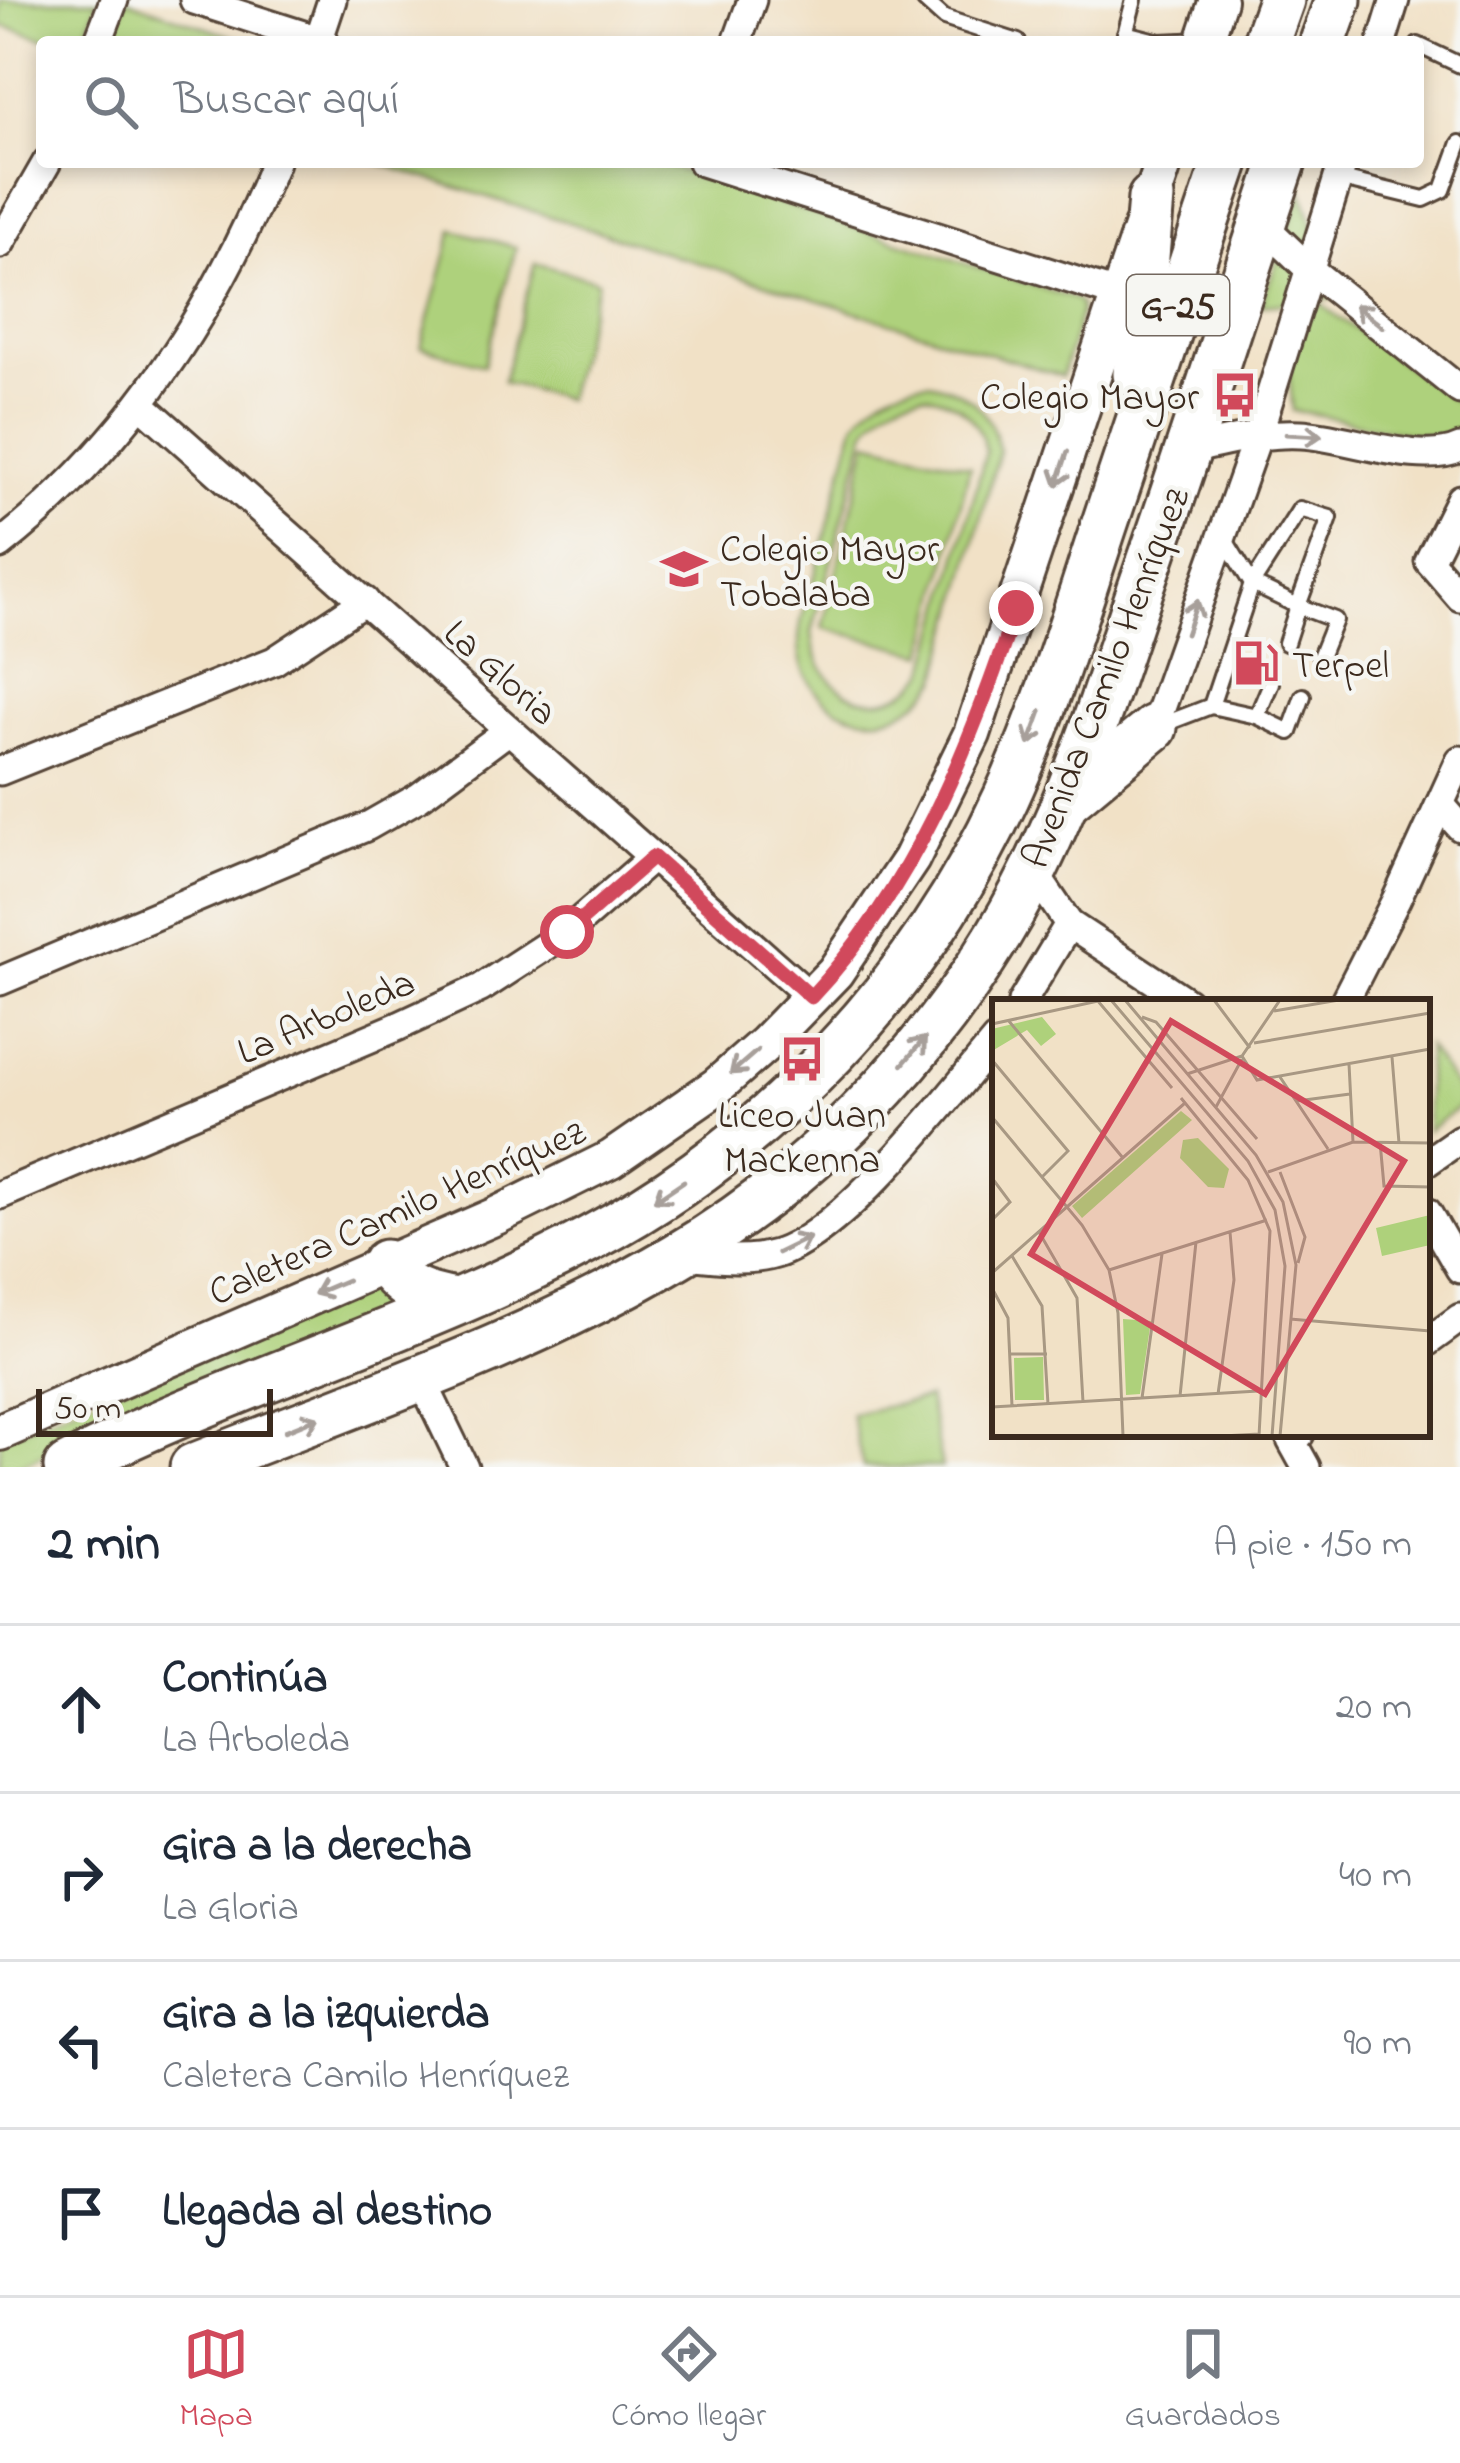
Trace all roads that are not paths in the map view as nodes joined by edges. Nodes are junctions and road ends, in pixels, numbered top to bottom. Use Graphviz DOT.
graph roads {
  1 [pos="114,0"];
  2 [pos="194,0"];
  3 [pos="332,0"];
  4 [pos="752,0"];
  5 [pos="924,0"];
  6 [pos="1134,0"];
  7 [pos="1218,0"];
  8 [pos="1280,0"];
  9 [pos="1338,0"];
  10 [pos="1395,0"];
  11 [pos="100,36"];
  12 [pos="305,36"];
  13 [pos="321,36"];
  14 [pos="739,36"];
  15 [pos="1000,36"];
  16 [pos="1124,36"];
  17 [pos="1206,36"];
  18 [pos="1268,36"];
  19 [pos="1325,36"];
  20 [pos="1384,36"];
  21 [pos="1424,47"];
  22 [pos="1460,65"];
  23 [pos="1460,143"];
  24 [pos="44,168"];
  25 [pos="272,168"];
  26 [pos="721,168"];
  27 [pos="1224,168"];
  28 [pos="1281,168"];
  29 [pos="1340,170"];
  30 [pos="1157,180"];
  31 [pos="1262,224"];
  32 [pos="0,244"];
  33 [pos="1308,268"];
  34 [pos="1120,295"];
  35 [pos="1460,390"];
  36 [pos="141,404"];
  37 [pos="1258,435"];
  38 [pos="1130,448"];
  39 [pos="1460,448"];
  40 [pos="1189,450"];
  41 [pos="1460,500"];
  42 [pos="1221,533"];
  43 [pos="0,545"];
  44 [pos="1252,584"];
  45 [pos="1460,597"];
  46 [pos="365,602"];
  47 [pos="1298,605"];
  48 [pos="1286,643"];
  49 [pos="1320,657"];
  50 [pos="1271,683"];
  51 [pos="1304,696"];
  52 [pos="1210,706"];
  53 [pos="1257,716"];
  54 [pos="1154,728"];
  55 [pos="509,730"];
  56 [pos="1460,760"];
  57 [pos="0,771"];
  58 [pos="1063,804"];
  59 [pos="1440,804"];
  60 [pos="1460,827"];
  61 [pos="653,857"];
  62 [pos="1034,871"];
  63 [pos="1069,924"];
  64 [pos="0,981"];
  65 [pos="811,997"];
  66 [pos="1024,999"];
  67 [pos="1182,999"];
  68 [pos="1345,999"];
  69 [pos="992,1044"];
  70 [pos="1460,1139"];
  71 [pos="1430,1160"];
  72 [pos="0,1195"];
  73 [pos="1430,1217"];
  74 [pos="680,1255"];
  75 [pos="385,1263"];
  76 [pos="1460,1269"];
  77 [pos="455,1302"];
  78 [pos="1460,1318"];
  79 [pos="1430,1340"];
  80 [pos="420,1376"];
  81 [pos="0,1432"];
  82 [pos="1295,1437"];
  83 [pos="67,1467"];
  84 [pos="194,1467"];
  85 [pos="464,1467"];
  86 [pos="1306,1467"];
  1 -- 11 [label="street"];
  2 -- 12 [label="street"];
  3 -- 13 [label="street"];
  4 -- 14 [label="street"];
  5 -- 15 [label="lane"];
  6 -- 16 [label="lane"];
  7 -- 17 [label="street"];
  8 -- 18 [label="main road"];
  9 -- 19 [label="main road"];
  10 -- 20 [label="street"];
  21 -- 22 [label="lane"];
  23 -- 29 [label="lane"];
  24 -- 32 [label="street"];
  25 -- 36 [label="street"];
  26 -- 34 [label="street"];
  27 -- 38 [label="main road, Avenida Camilo Henríquez / G-25"];
  28 -- 31 [label="main road, Avenida Camilo Henríquez / G-25"];
  29 -- 33 [label="street, Avenida Camilo Henríquez"];
  30 -- 34 [label="street, Caletera Camilo Henríquez"];
  30 -- 38 [label="main road"];
  31 -- 33 [label="street"];
  31 -- 40 [label="main road, Avenida Camilo Henríquez / G-25"];
  35 -- 33 [label="street, one-way"];
  33 -- 37 [label="street, Avenida Camilo Henríquez"];
  34 -- 65 [label="street, Caletera Camilo Henríquez, one-way"];
  36 -- 43 [label="street"];
  36 -- 46 [label="street, La Gloria"];
  37 -- 39 [label="street, one-way"];
  37 -- 40 [label="street"];
  37 -- 42 [label="street, Avenida Camilo Henríquez"];
  38 -- 77 [label="main road, Avenida Camilo Henríquez / G-25, one-way"];
  40 -- 58 [label="main road, Avenida Camilo Henríquez / G-25"];
  41 -- 45 [label="street"];
  42 -- 44 [label="lane"];
  54 -- 42 [label="street, Avenida Camilo Henríquez, one-way"];
  44 -- 47 [label="lane"];
  44 -- 47 [label="lane"];
  44 -- 52 [label="lane"];
  46 -- 55 [label="street, La Gloria"];
  46 -- 57 [label="street"];
  47 -- 48 [label="lane"];
  47 -- 49 [label="lane"];
  50 -- 53 [label="lane"];
  51 -- 53 [label="lane"];
  52 -- 53 [label="lane"];
  52 -- 54 [label="lane"];
  54 -- 58 [label="main road"];
  55 -- 61 [label="street, La Gloria"];
  55 -- 64 [label="street"];
  56 -- 59 [label="street"];
  58 -- 62 [label="main road, Avenida Camilo Henríquez / G-25"];
  59 -- 60 [label="street"];
  59 -- 68 [label="street"];
  61 -- 65 [label="street, La Gloria"];
  61 -- 72 [label="street, La Arboleda"];
  62 -- 63 [label="street"];
  74 -- 62 [label="main road, Avenida Camilo Henríquez / G-25, one-way"];
  63 -- 66 [label="street"];
  63 -- 67 [label="street"];
  65 -- 75 [label="street, Caletera Camilo Henríquez, one-way"];
  74 -- 69 [label="street, one-way"];
  70 -- 71 [label="street"];
  73 -- 76 [label="street"];
  74 -- 80 [label="main road, Avenida Camilo Henríquez / G-25"];
  75 -- 77 [label="main road"];
  75 -- 81 [label="street, Caletera Camilo Henríquez, one-way"];
  77 -- 83 [label="main road, Avenida Camilo Henríquez / G-25"];
  78 -- 79 [label="street"];
  84 -- 80 [label="main road, Avenida Camilo Henríquez / G-25, one-way"];
  80 -- 85 [label="street"];
  82 -- 86 [label="street"];
}
